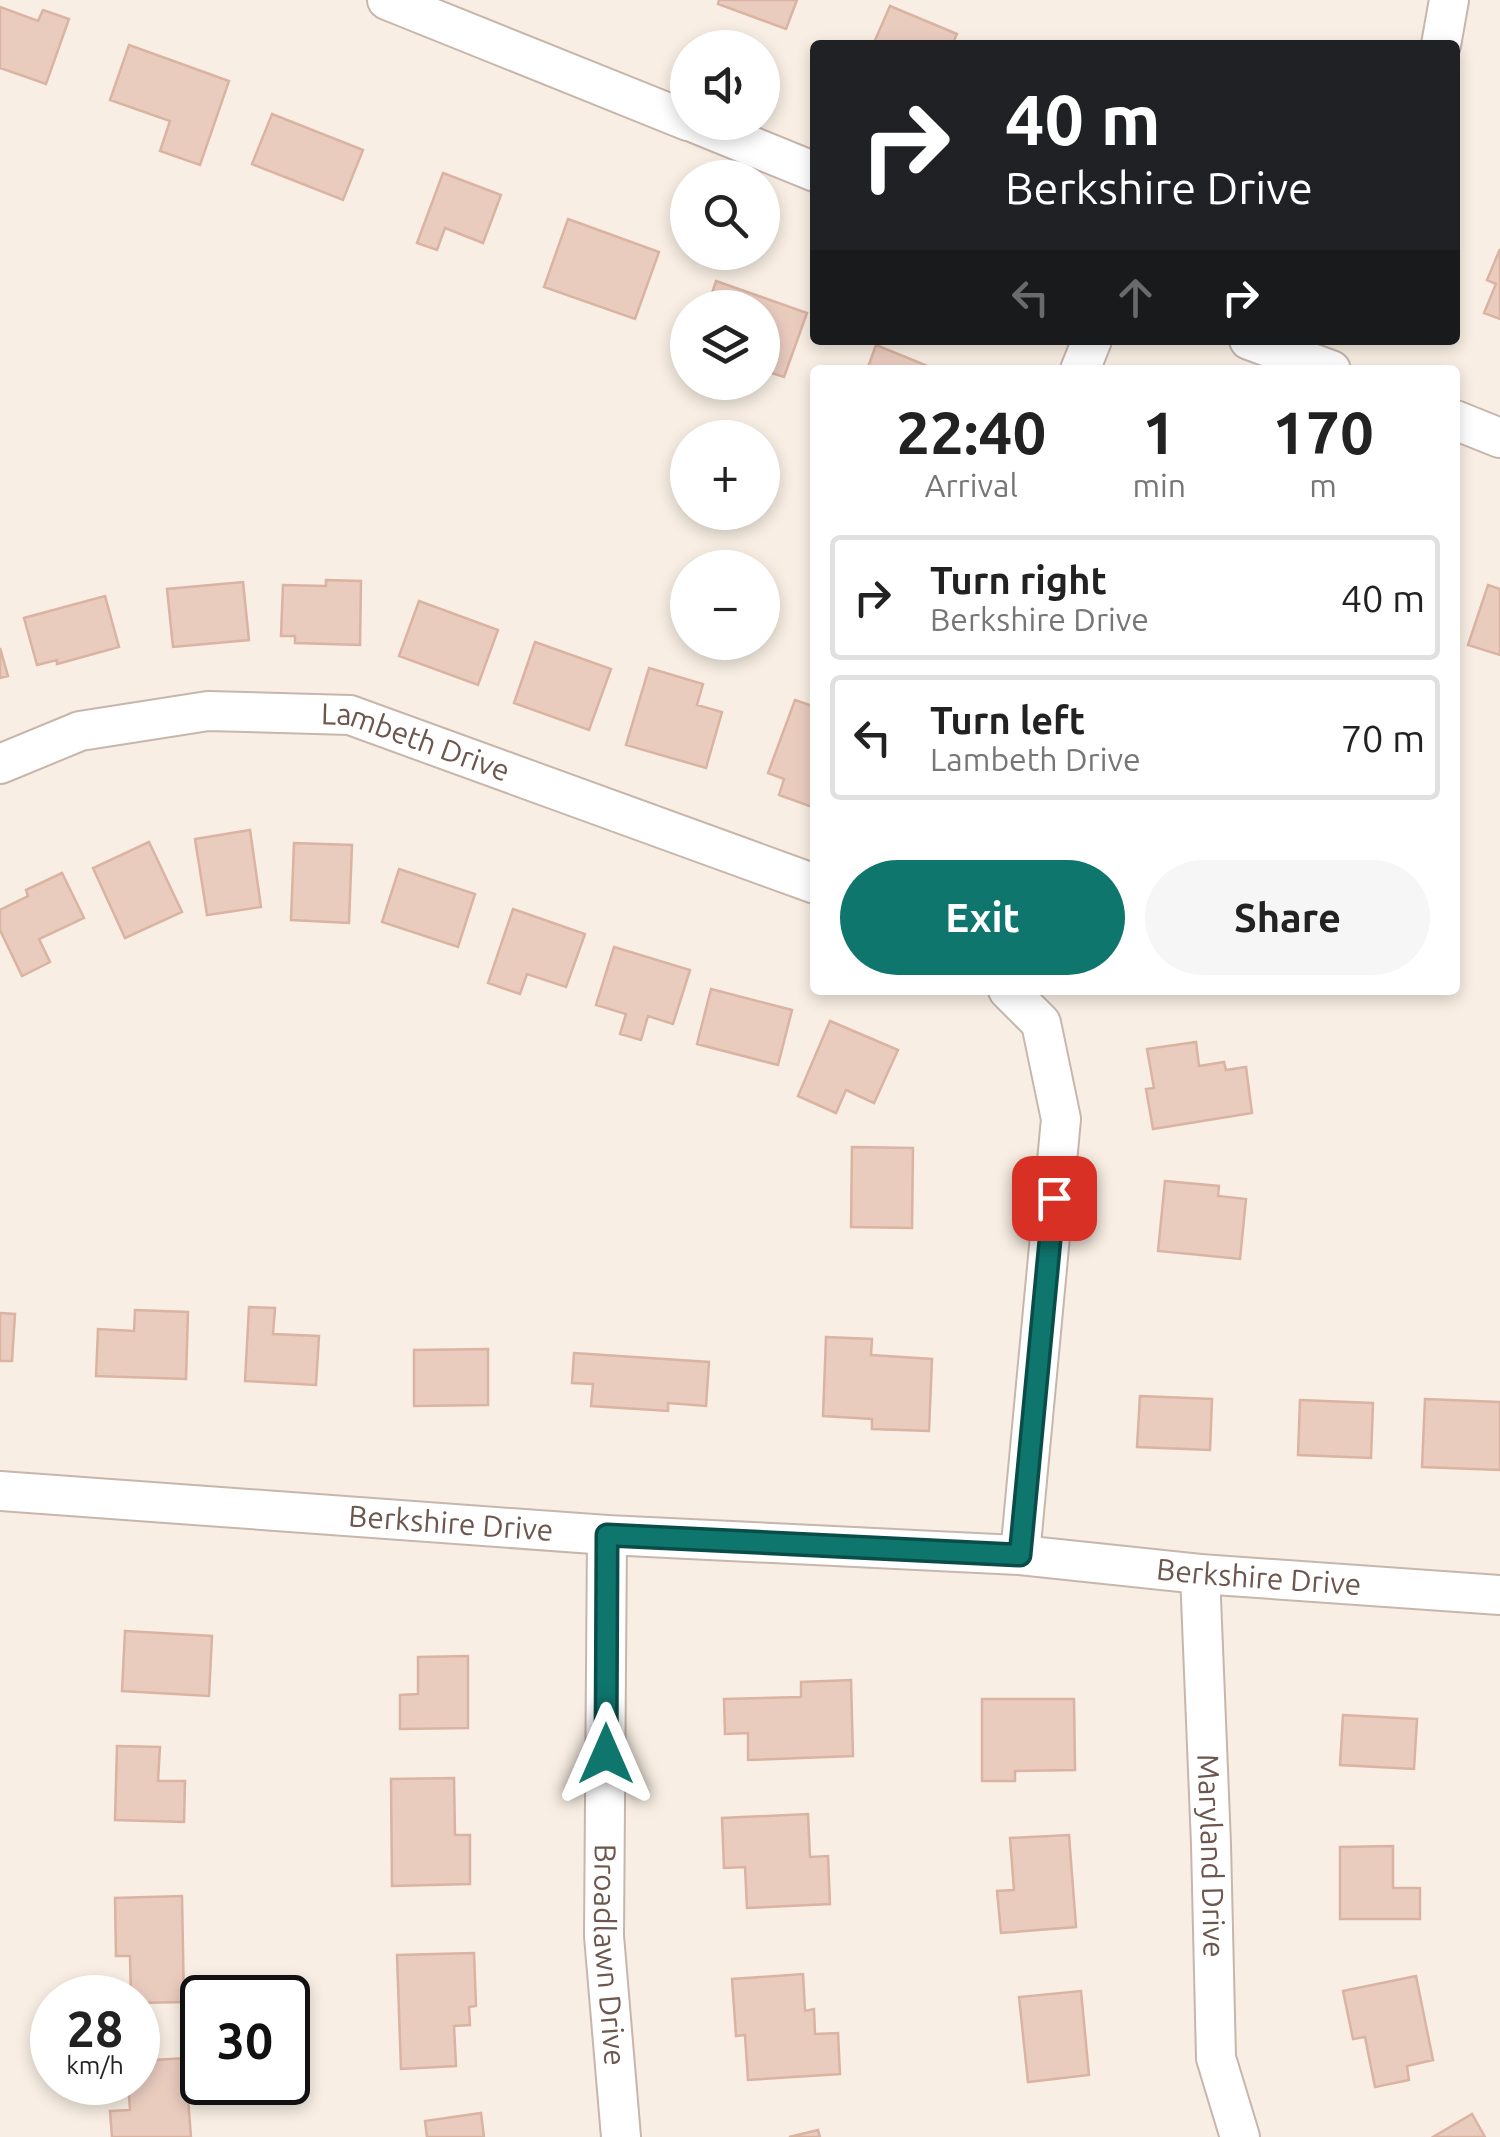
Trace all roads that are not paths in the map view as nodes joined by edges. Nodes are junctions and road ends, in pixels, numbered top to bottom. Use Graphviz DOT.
graph roads {
  1 [pos="387,0"];
  2 [pos="1449,0"];
  3 [pos="1442,40"];
  4 [pos="670,114"];
  5 [pos="735,140"];
  6 [pos="810,170"];
  7 [pos="1270,345"];
  8 [pos="1324,358"];
  9 [pos="1460,422"];
  10 [pos="1500,438"];
  11 [pos="0,764"];
  12 [pos="810,882"];
  13 [pos="1013,995"];
  14 [pos="0,1491"];
  15 [pos="607,1535"];
  16 [pos="1020,1555"];
  17 [pos="1200,1574"];
  18 [pos="1500,1595"];
  19 [pos="621,2137"];
  20 [pos="1240,2137"];
  1 -- 4 [label="street"];
  2 -- 3 [label="street"];
  5 -- 6 [label="street"];
  7 -- 8 [label="street"];
  9 -- 10 [label="street"];
  11 -- 12 [label="street, Lambeth Drive"];
  13 -- 16 [label="street"];
  14 -- 15 [label="street, Berkshire Drive"];
  15 -- 16 [label="street, Berkshire Drive"];
  15 -- 19 [label="street, Broadlawn Drive"];
  16 -- 17 [label="street, Berkshire Drive"];
  17 -- 18 [label="street, Berkshire Drive"];
  17 -- 20 [label="street, Maryland Drive"];
}
